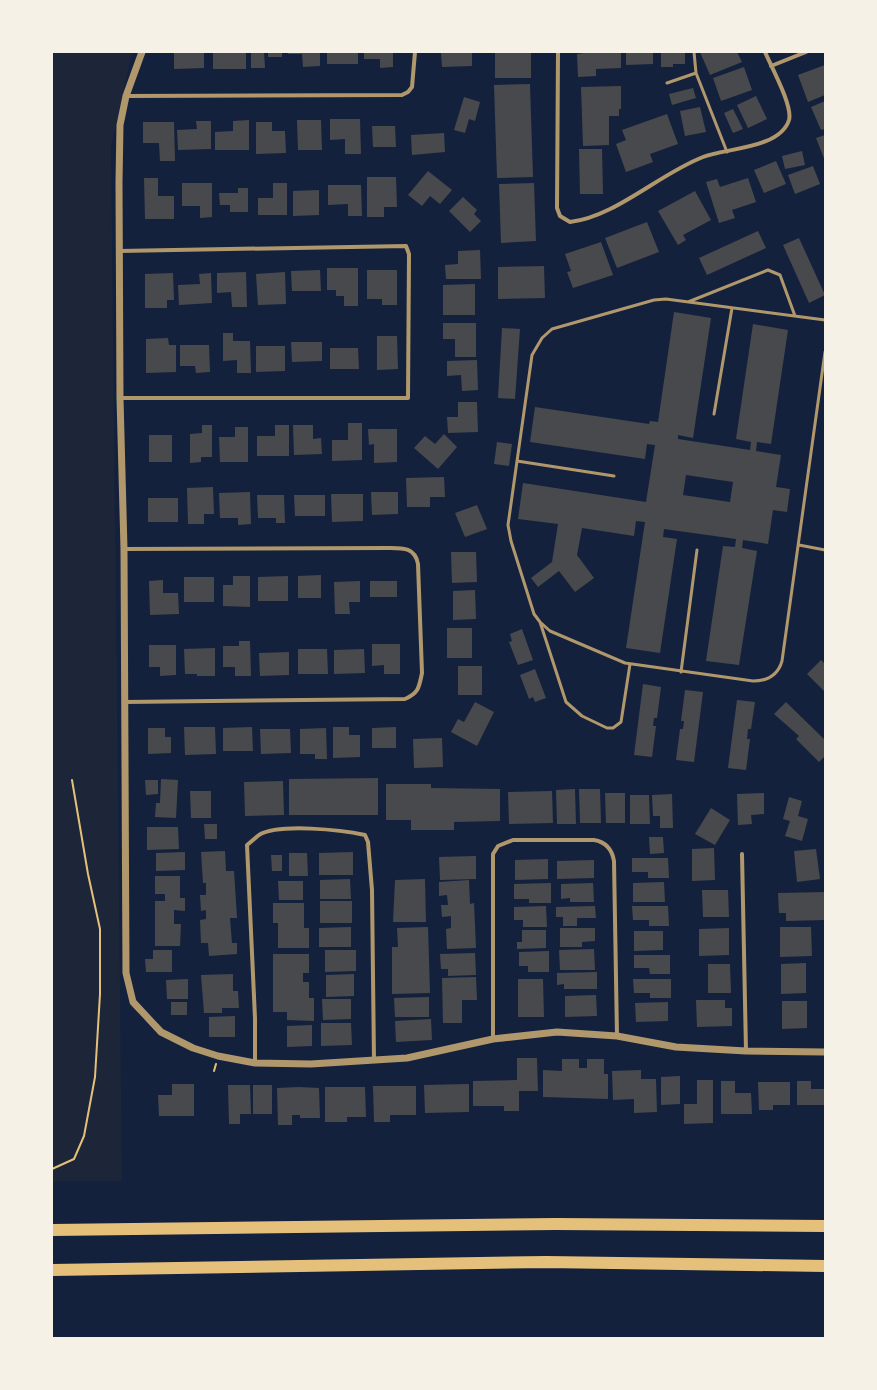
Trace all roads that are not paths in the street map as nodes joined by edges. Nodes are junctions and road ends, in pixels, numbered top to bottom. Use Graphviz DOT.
graph roads {
  1 [pos="142,52"];
  2 [pos="415,52"];
  3 [pos="558,52"];
  4 [pos="694,52"];
  5 [pos="765,52"];
  6 [pos="806,52"];
  7 [pos="771,66"];
  8 [pos="696,73"];
  9 [pos="667,83"];
  10 [pos="126,96"];
  11 [pos="727,152"];
  12 [pos="120,251"];
  13 [pos="688,302"];
  14 [pos="732,308"];
  15 [pos="795,316"];
  16 [pos="825,320"];
  17 [pos="825,352"];
  18 [pos="120,398"];
  19 [pos="714,414"];
  20 [pos="517,461"];
  21 [pos="614,476"];
  22 [pos="799,545"];
  23 [pos="124,549"];
  24 [pos="697,550"];
  25 [pos="825,550"];
  26 [pos="540,622"];
  27 [pos="630,664"];
  28 [pos="681,672"];
  29 [pos="124,702"];
  30 [pos="742,854"];
  31 [pos="617,1036"];
  32 [pos="493,1039"];
  33 [pos="746,1051"];
  34 [pos="825,1052"];
  35 [pos="374,1061"];
  36 [pos="255,1063"];
  37 [pos="825,1226"];
  38 [pos="52,1230"];
  39 [pos="825,1266"];
  40 [pos="52,1270"];
  1 -- 10 [label="street"];
  2 -- 10 [label="street"];
  3 -- 11 [label="street"];
  4 -- 8 [label="lane"];
  5 -- 7 [label="street"];
  6 -- 7 [label="street"];
  7 -- 11 [label="street"];
  8 -- 9 [label="lane"];
  8 -- 11 [label="lane"];
  10 -- 12 [label="street"];
  12 -- 18 [label="street"];
  12 -- 18 [label="street"];
  13 -- 14 [label="lane"];
  13 -- 15 [label="lane"];
  13 -- 20 [label="lane"];
  14 -- 15 [label="lane"];
  14 -- 19 [label="lane"];
  15 -- 16 [label="lane"];
  17 -- 22 [label="lane"];
  18 -- 23 [label="street"];
  20 -- 21 [label="lane"];
  20 -- 26 [label="lane"];
  22 -- 25 [label="lane"];
  22 -- 28 [label="lane"];
  23 -- 29 [label="street"];
  23 -- 29 [label="street"];
  24 -- 28 [label="lane"];
  26 -- 27 [label="lane"];
  26 -- 27 [label="lane"];
  27 -- 28 [label="lane"];
  29 -- 36 [label="street"];
  30 -- 33 [label="street"];
  31 -- 32 [label="street"];
  31 -- 32 [label="street"];
  31 -- 33 [label="street"];
  32 -- 35 [label="street"];
  33 -- 34 [label="street"];
  35 -- 36 [label="street"];
  35 -- 36 [label="street"];
  37 -- 38 [label="highway"];
  39 -- 40 [label="highway"];
}
